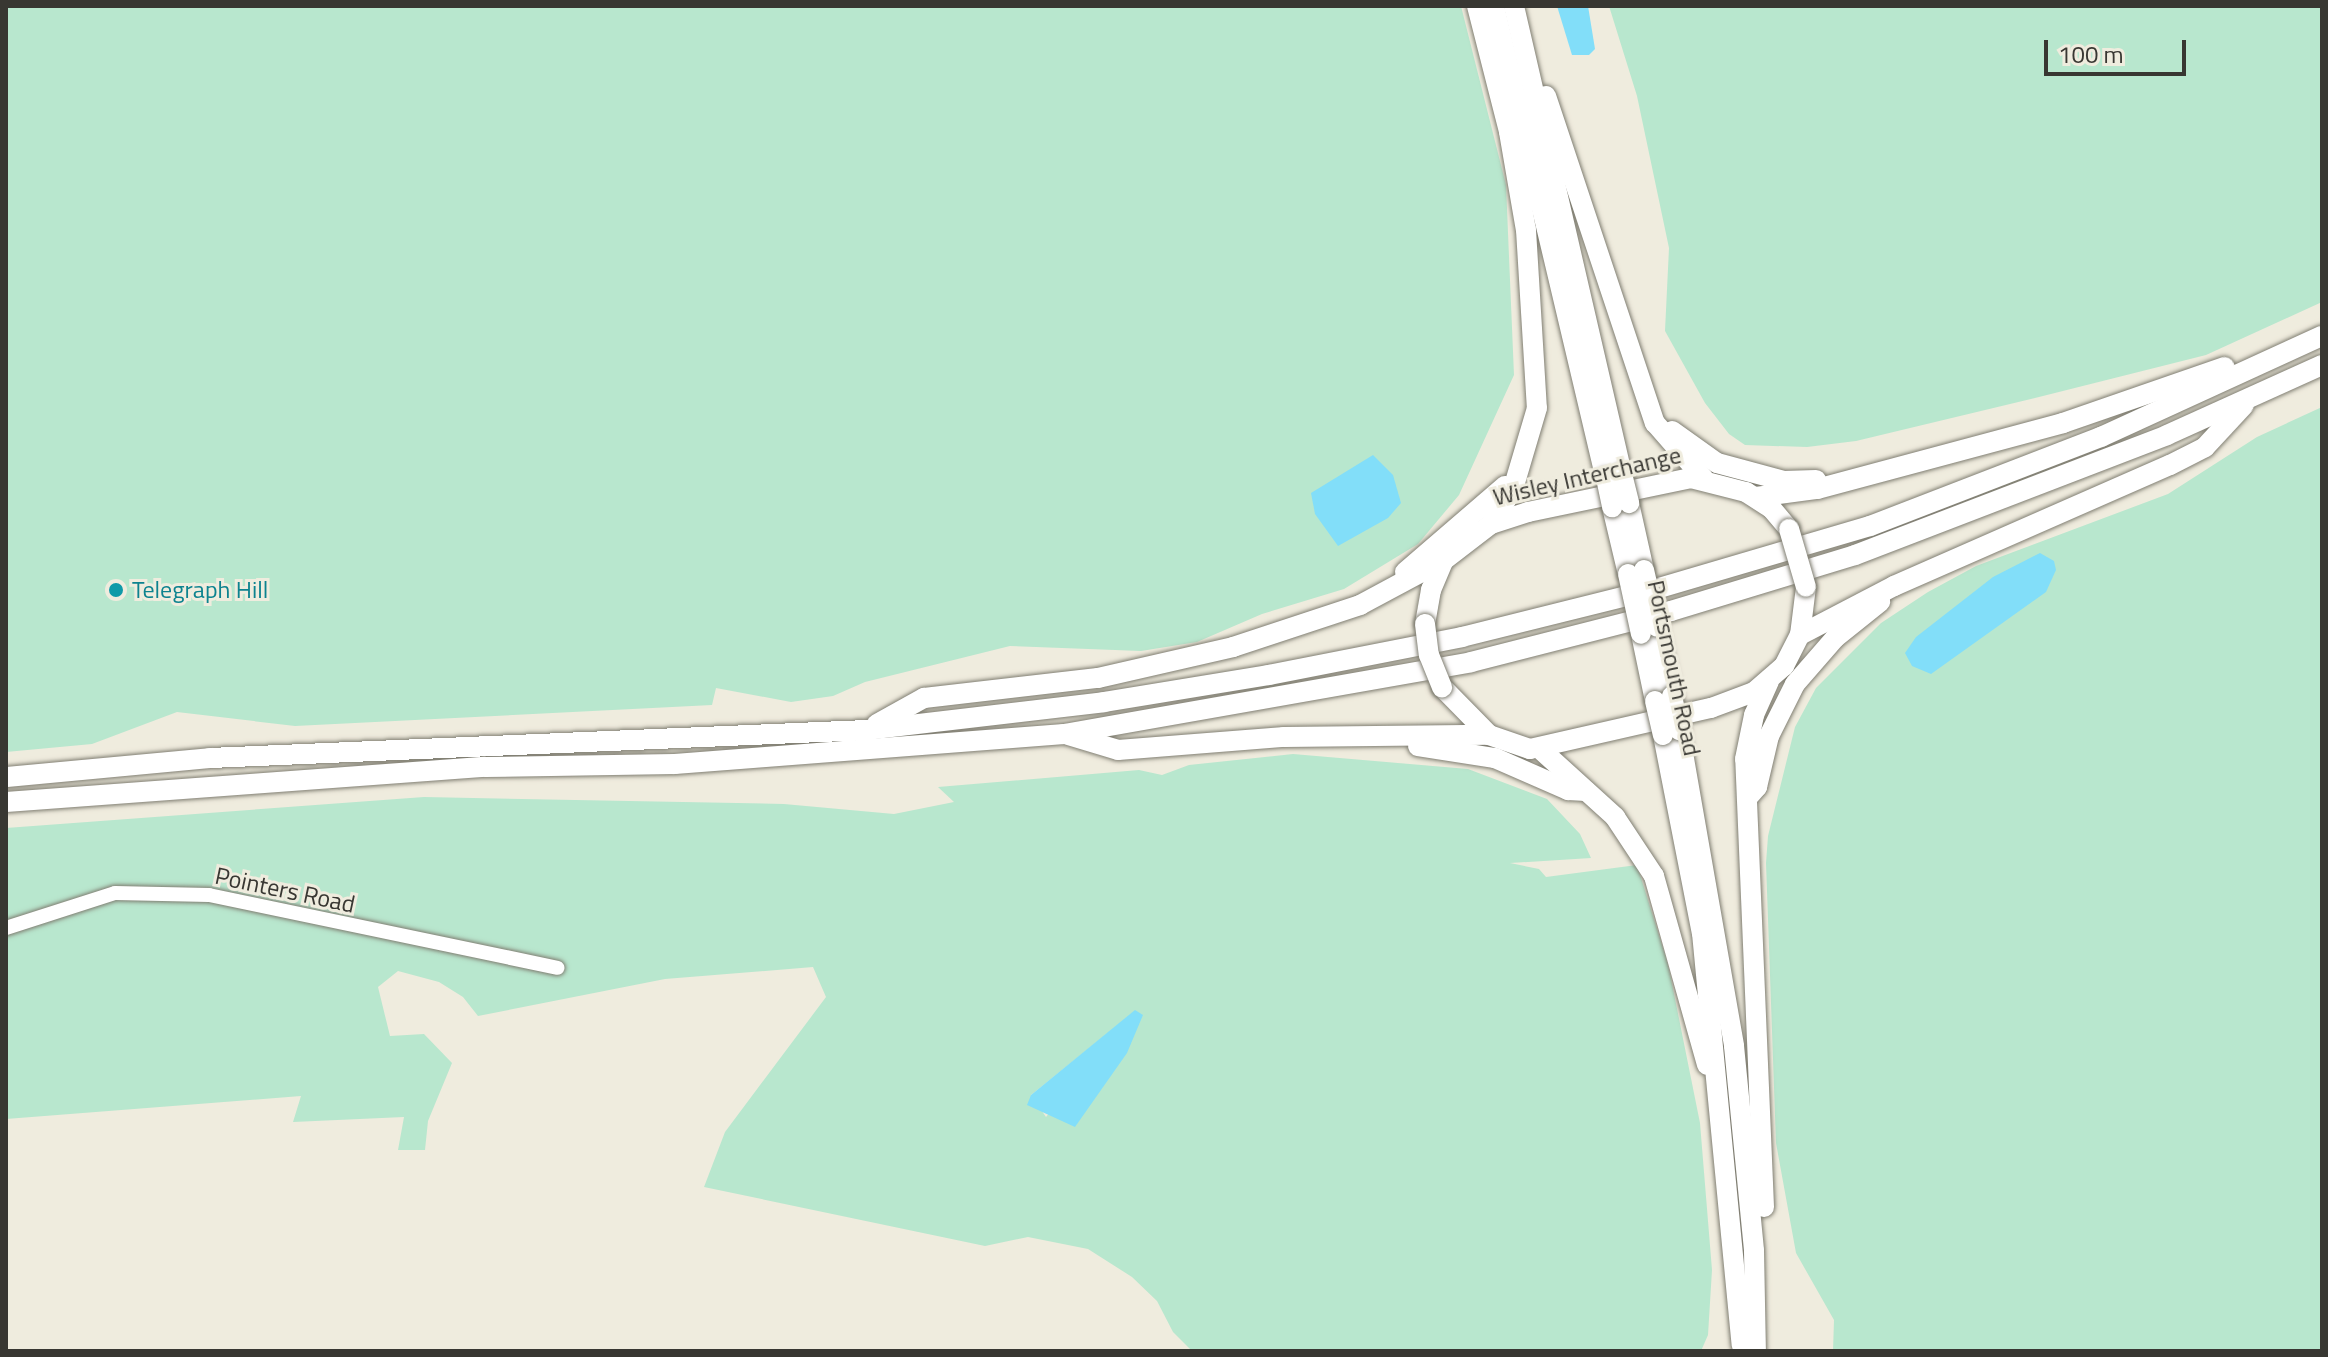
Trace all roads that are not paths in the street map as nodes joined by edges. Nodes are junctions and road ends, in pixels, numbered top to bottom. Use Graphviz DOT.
graph roads {
  1 [pos="1477,6"];
  2 [pos="1494,6"];
  3 [pos="1514,6"];
  4 [pos="1526,53"];
  5 [pos="2322,336"];
  6 [pos="2297,349"];
  7 [pos="2322,365"];
  8 [pos="2250,399"];
  9 [pos="1655,423"];
  10 [pos="1518,473"];
  11 [pos="1614,476"];
  12 [pos="1704,479"];
  13 [pos="1835,483"];
  14 [pos="1756,497"];
  15 [pos="1491,524"];
  16 [pos="1444,560"];
  17 [pos="1894,586"];
  18 [pos="1360,605"];
  19 [pos="1800,635"];
  20 [pos="1769,681"];
  21 [pos="867,730"];
  22 [pos="1671,733"];
  23 [pos="1064,734"];
  24 [pos="1489,735"];
  25 [pos="1404,737"];
  26 [pos="1539,748"];
  27 [pos="6,777"];
  28 [pos="1590,791"];
  29 [pos="1747,797"];
  30 [pos="6,802"];
  31 [pos="6,928"];
  32 [pos="557,968"];
  33 [pos="1724,1131"];
  34 [pos="1755,1277"];
  35 [pos="1743,1351"];
  36 [pos="1756,1351"];
  1 -- 10 [label="highway"];
  2 -- 11 [label="highway, Portsmouth Road"];
  3 -- 4 [label="highway, Portsmouth Road"];
  4 -- 9 [label="highway"];
  4 -- 11 [label="highway, Portsmouth Road"];
  5 -- 6 [label="highway"];
  6 -- 13 [label="highway"];
  6 -- 21 [label="highway"];
  7 -- 8 [label="highway"];
  8 -- 17 [label="highway"];
  8 -- 23 [label="highway"];
  9 -- 12 [label="highway"];
  9 -- 13 [label="highway"];
  10 -- 15 [label="highway"];
  10 -- 18 [label="highway"];
  11 -- 22 [label="highway, Portsmouth Road, bridge"];
  12 -- 14 [label="highway, Wisley Interchange"];
  12 -- 15 [label="highway, Wisley Interchange"];
  13 -- 14 [label="highway"];
  14 -- 19 [label="highway, Wisley Interchange, bridge"];
  15 -- 16 [label="highway, Wisley Interchange"];
  16 -- 18 [label="highway, Wisley Interchange"];
  16 -- 24 [label="highway, bridge"];
  17 -- 19 [label="highway"];
  17 -- 29 [label="highway"];
  18 -- 21 [label="highway"];
  19 -- 20 [label="highway, Wisley Interchange"];
  20 -- 26 [label="highway, Wisley Interchange"];
  20 -- 29 [label="highway"];
  21 -- 27 [label="highway"];
  22 -- 33 [label="highway, Portsmouth Road"];
  22 -- 34 [label="highway, Portsmouth Road"];
  23 -- 25 [label="highway, Wisley Interchange"];
  23 -- 30 [label="highway"];
  24 -- 25 [label="highway, Wisley Interchange"];
  24 -- 26 [label="highway, Wisley Interchange"];
  25 -- 28 [label="highway"];
  26 -- 28 [label="highway"];
  28 -- 33 [label="highway"];
  29 -- 34 [label="highway"];
  31 -- 32 [label="street, Pointers Road"];
  33 -- 35 [label="highway, Portsmouth Road"];
  34 -- 36 [label="highway, Portsmouth Road"];
}
